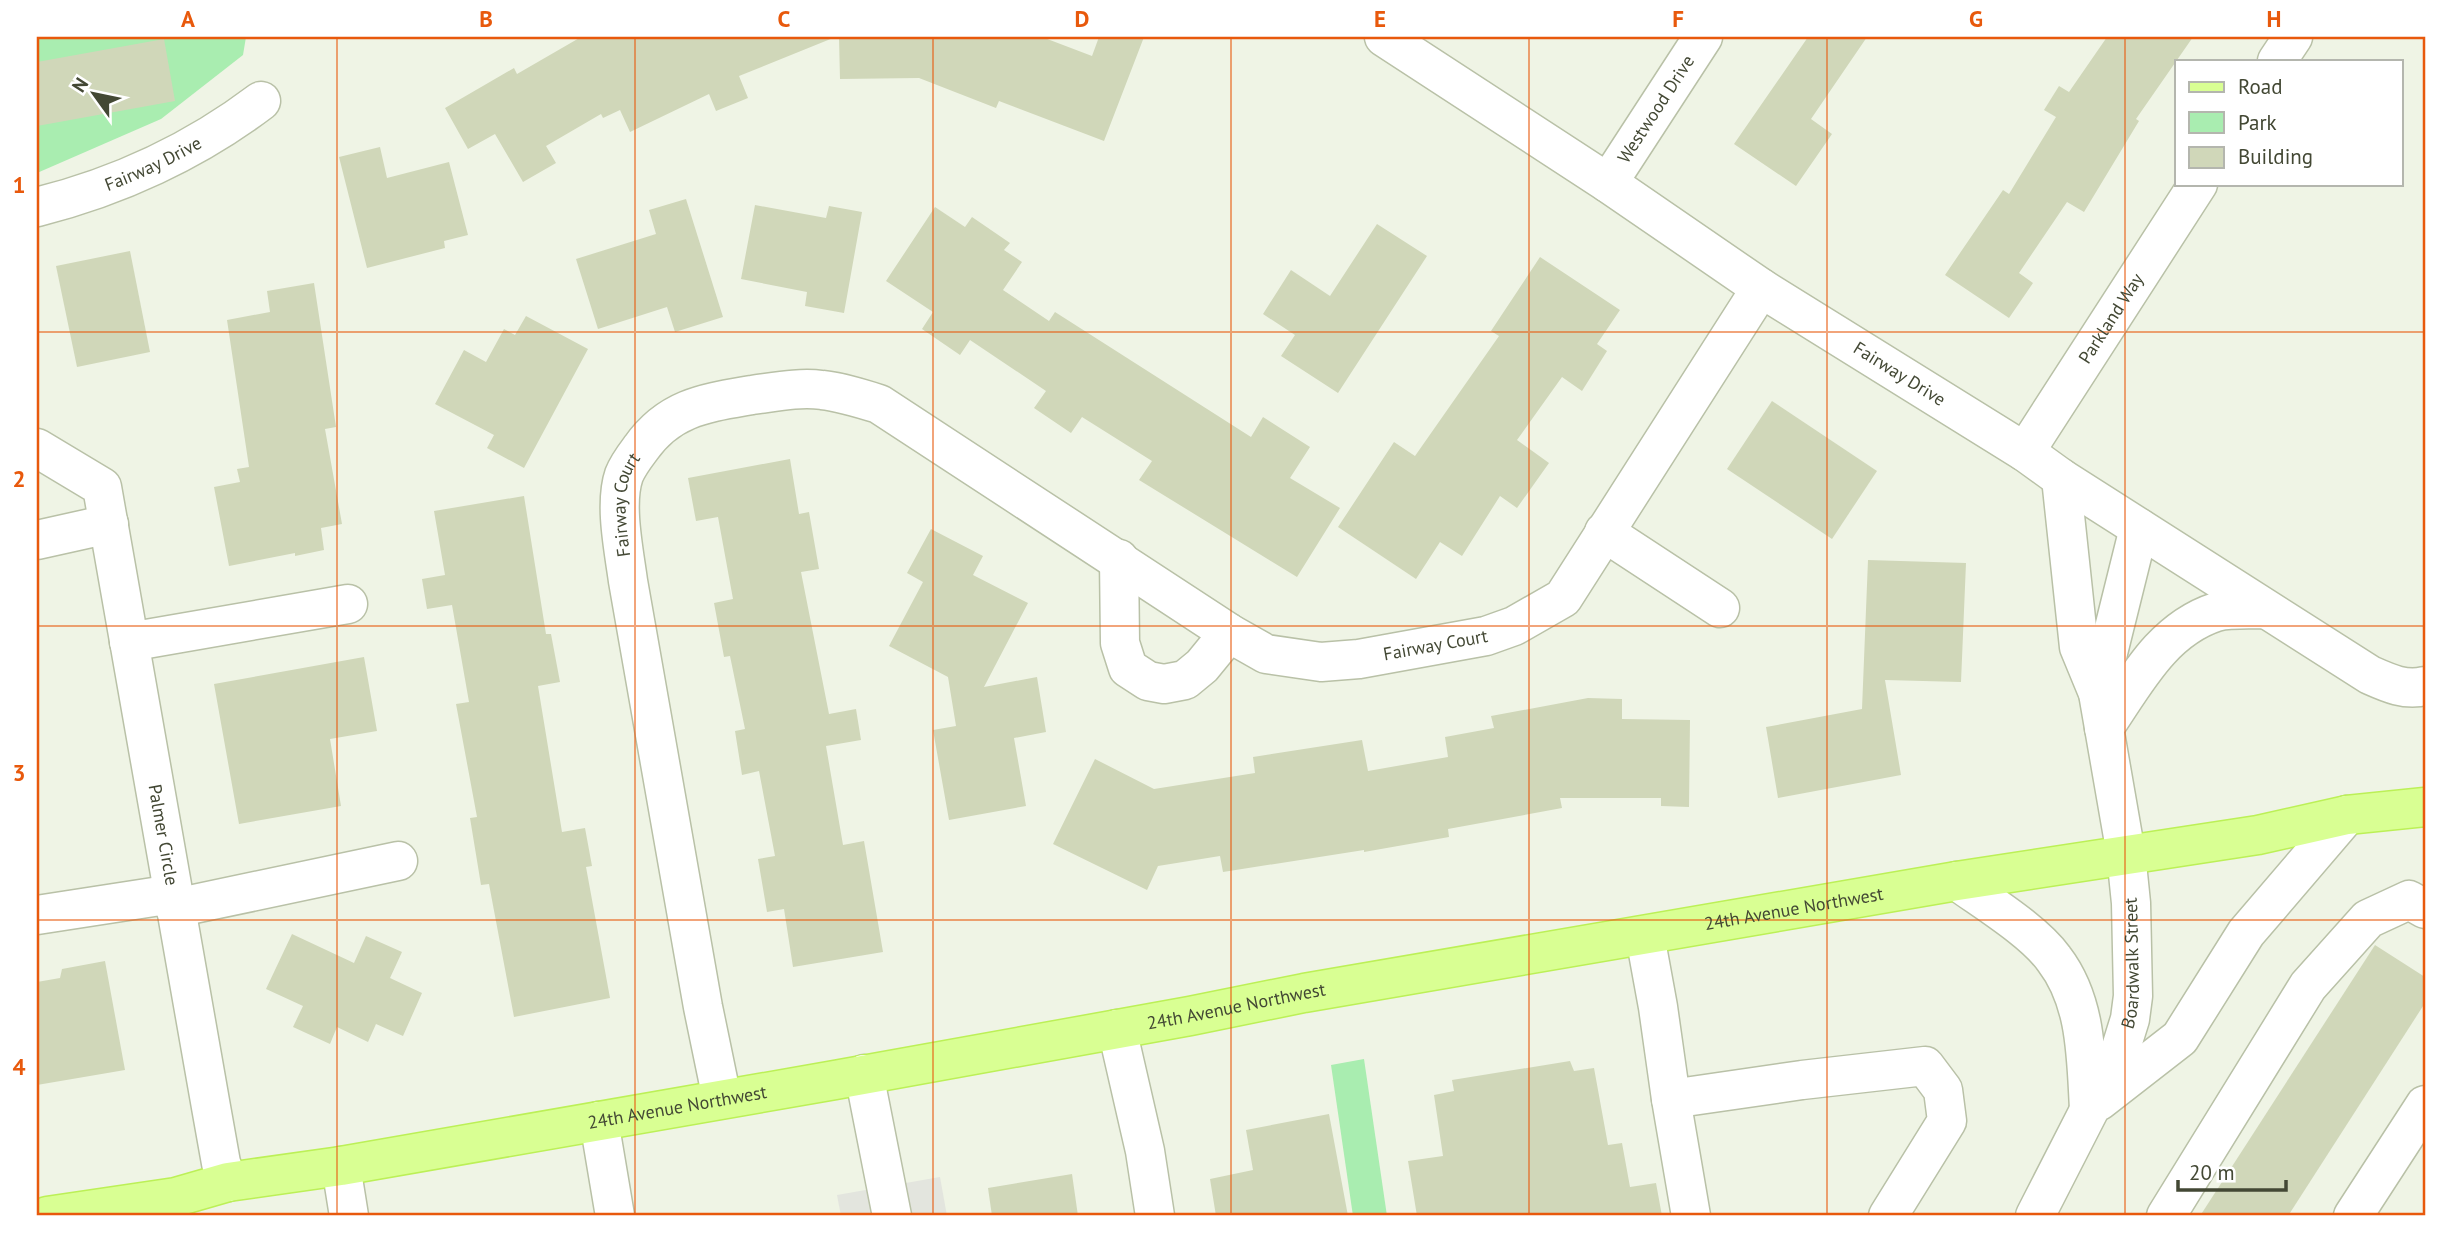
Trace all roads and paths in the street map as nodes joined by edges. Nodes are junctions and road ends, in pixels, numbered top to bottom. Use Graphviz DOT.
graph roads {
  1 [pos="1384,37"];
  2 [pos="1703,37"];
  3 [pos="2293,37"];
  4 [pos="2278,60"];
  5 [pos="261,101"];
  6 [pos="1608,183"];
  7 [pos="2197,186"];
  8 [pos="37,207"];
  9 [pos="1761,288"];
  10 [pos="37,448"];
  11 [pos="2025,452"];
  12 [pos="2060,478"];
  13 [pos="109,524"];
  14 [pos="2139,528"];
  15 [pos="1604,532"];
  16 [pos="37,540"];
  17 [pos="1119,559"];
  18 [pos="348,604"];
  19 [pos="1720,608"];
  20 [pos="2265,609"];
  21 [pos="1228,633"];
  22 [pos="129,642"];
  23 [pos="2425,686"];
  24 [pos="2101,710"];
  25 [pos="2425,807"];
  26 [pos="2347,815"];
  27 [pos="2126,854"];
  28 [pos="398,861"];
  29 [pos="1957,881"];
  30 [pos="174,901"];
  31 [pos="2425,909"];
  32 [pos="37,915"];
  33 [pos="1645,936"];
  34 [pos="1117,1029"];
  35 [pos="864,1074"];
  36 [pos="722,1099"];
  37 [pos="1671,1099"];
  38 [pos="2425,1105"];
  39 [pos="2089,1109"];
  40 [pos="599,1121"];
  41 [pos="341,1166"];
  42 [pos="228,1182"];
  43 [pos="47,1216"];
  44 [pos="349,1216"];
  45 [pos="615,1216"];
  46 [pos="891,1216"];
  47 [pos="1155,1216"];
  48 [pos="1691,1216"];
  49 [pos="1888,1216"];
  50 [pos="2035,1216"];
  51 [pos="2166,1216"];
  52 [pos="2353,1216"];
  1 -- 6 [label="street, Fairway Drive"];
  2 -- 6 [label="street, Westwood Drive"];
  3 -- 4 [label="street"];
  5 -- 8 [label="street, Fairway Drive"];
  6 -- 9 [label="street, Fairway Drive"];
  7 -- 11 [label="street, Parkland Way"];
  9 -- 11 [label="street, Fairway Drive"];
  9 -- 15 [label="street, Fairway Court"];
  10 -- 13 [label="street, Palmer Circle"];
  11 -- 12 [label="street, Fairway Drive"];
  12 -- 14 [label="street, Fairway Drive"];
  12 -- 24 [label="street"];
  13 -- 16 [label="street"];
  13 -- 22 [label="street, Palmer Circle"];
  14 -- 20 [label="street, Fairway Drive"];
  14 -- 24 [label="street"];
  15 -- 19 [label="street"];
  15 -- 21 [label="street, Fairway Court"];
  17 -- 21 [label="street, Fairway Court"];
  17 -- 21 [label="street"];
  17 -- 36 [label="street, Fairway Court"];
  18 -- 22 [label="street"];
  20 -- 23 [label="street, Fairway Drive"];
  20 -- 24 [label="street"];
  22 -- 30 [label="street, Palmer Circle"];
  24 -- 27 [label="street, Boardwalk Street"];
  25 -- 26 [label="main road, 24th Avenue Northwest"];
  26 -- 27 [label="main road, 24th Avenue Northwest"];
  26 -- 39 [label="street"];
  27 -- 29 [label="main road, 24th Avenue Northwest"];
  27 -- 39 [label="street, Boardwalk Street"];
  28 -- 30 [label="street"];
  29 -- 33 [label="main road, 24th Avenue Northwest"];
  29 -- 39 [label="street"];
  30 -- 32 [label="street"];
  30 -- 42 [label="street, Palmer Circle"];
  31 -- 51 [label="street"];
  33 -- 34 [label="main road, 24th Avenue Northwest"];
  33 -- 37 [label="street"];
  34 -- 35 [label="main road, 24th Avenue Northwest"];
  34 -- 47 [label="street"];
  35 -- 36 [label="main road, 24th Avenue Northwest"];
  35 -- 46 [label="street"];
  36 -- 40 [label="main road, 24th Avenue Northwest"];
  37 -- 48 [label="street"];
  37 -- 49 [label="street"];
  38 -- 52 [label="street"];
  39 -- 50 [label="street, Boardwalk Street"];
  40 -- 41 [label="main road, 24th Avenue Northwest"];
  40 -- 45 [label="street"];
  41 -- 42 [label="main road, 24th Avenue Northwest"];
  41 -- 44 [label="street"];
  42 -- 43 [label="main road, 24th Avenue Northwest"];
}
